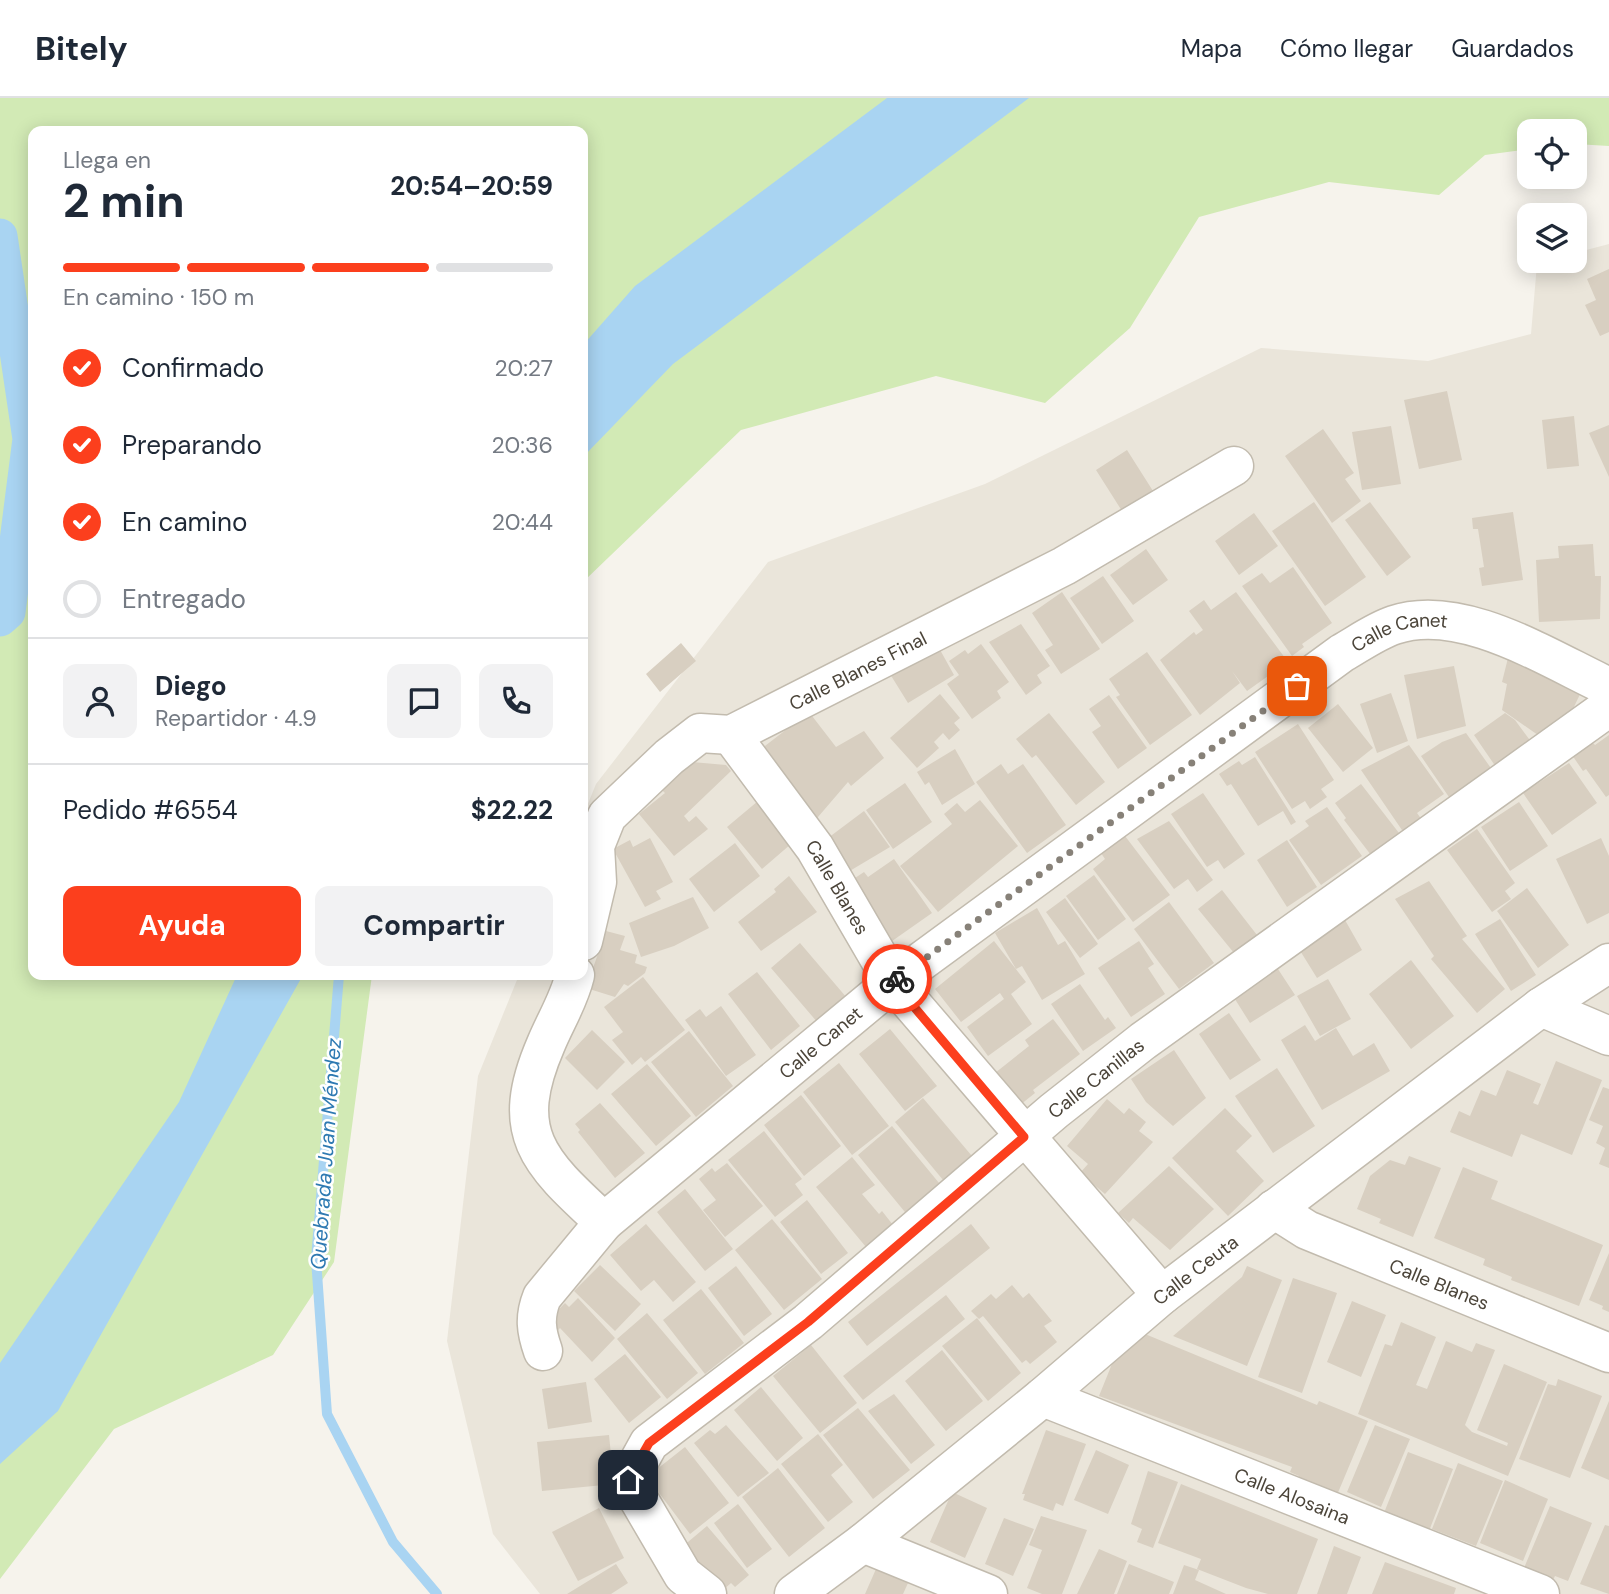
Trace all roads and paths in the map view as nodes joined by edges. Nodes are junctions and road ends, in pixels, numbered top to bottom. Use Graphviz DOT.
graph roads {
  1 [pos="1234,466"];
  2 [pos="1609,687"];
  3 [pos="1609,706"];
  4 [pos="732,735"];
  5 [pos="588,920"];
  6 [pos="1609,963"];
  7 [pos="574,980"];
  8 [pos="893,982"];
  9 [pos="1541,1007"];
  10 [pos="1609,1036"];
  11 [pos="1024,1137"];
  12 [pos="1274,1209"];
  13 [pos="604,1222"];
  14 [pos="1162,1295"];
  15 [pos="543,1351"];
  16 [pos="1609,1353"];
  17 [pos="1043,1397"];
  18 [pos="863,1543"];
  19 [pos="707,1594"];
  20 [pos="794,1594"];
  21 [pos="988,1594"];
  22 [pos="1540,1594"];
  1 -- 4 [label="street, Calle Blanes Final"];
  2 -- 8 [label="street, Calle Canet"];
  3 -- 11 [label="street, Calle Canillas"];
  4 -- 5 [label="street, Calle Blanes Final"];
  4 -- 8 [label="street, Calle Blanes"];
  6 -- 9 [label="street, Calle Ceuta"];
  7 -- 13 [label="street"];
  8 -- 11 [label="street, Calle Blanes"];
  8 -- 13 [label="street, Calle Canet"];
  9 -- 10 [label="street"];
  9 -- 12 [label="street, Calle Ceuta"];
  11 -- 14 [label="street, Calle Blanes"];
  11 -- 19 [label="street, Calle Canillas"];
  12 -- 14 [label="street, Calle Ceuta"];
  12 -- 16 [label="street, Calle Blanes"];
  13 -- 15 [label="street, Calle Canet"];
  14 -- 17 [label="street, Calle Ceuta"];
  17 -- 18 [label="street, Calle Ceuta"];
  17 -- 22 [label="street, Calle Alosaina"];
  18 -- 20 [label="street, Calle Ceuta"];
  18 -- 21 [label="street"];
}
